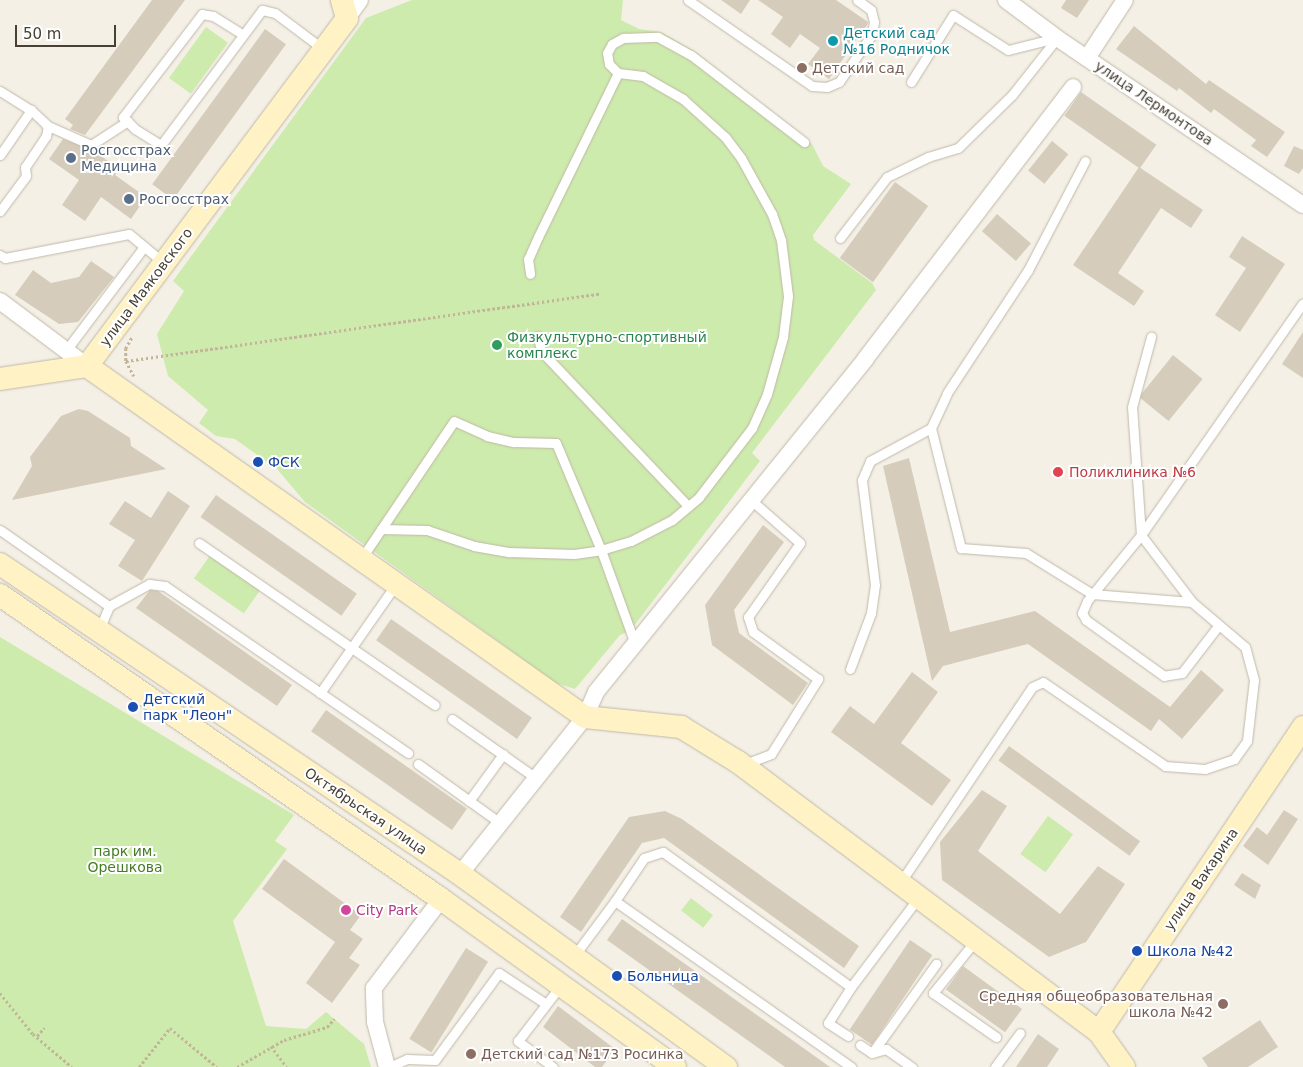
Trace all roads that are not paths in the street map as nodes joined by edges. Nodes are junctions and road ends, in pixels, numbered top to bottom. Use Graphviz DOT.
graph roads {
  1 [pos="360,0"];
  2 [pos="688,0"];
  3 [pos="857,0"];
  4 [pos="1006,0"];
  5 [pos="1125,0"];
  6 [pos="344,9"];
  7 [pos="242,34"];
  8 [pos="1057,38"];
  9 [pos="323,50"];
  10 [pos="1087,58"];
  11 [pos="618,73"];
  12 [pos="911,82"];
  13 [pos="1073,86"];
  14 [pos="0,91"];
  15 [pos="31,110"];
  16 [pos="128,121"];
  17 [pos="46,125"];
  18 [pos="804,142"];
  19 [pos="0,155"];
  20 [pos="1085,161"];
  21 [pos="1303,205"];
  22 [pos="0,211"];
  23 [pos="840,238"];
  24 [pos="144,247"];
  25 [pos="0,255"];
  26 [pos="164,263"];
  27 [pos="530,274"];
  28 [pos="0,301"];
  29 [pos="1302,304"];
  30 [pos="538,336"];
  31 [pos="1151,337"];
  32 [pos="67,349"];
  33 [pos="87,366"];
  34 [pos="0,379"];
  35 [pos="930,428"];
  36 [pos="751,500"];
  37 [pos="688,506"];
  38 [pos="381,529"];
  39 [pos="0,530"];
  40 [pos="1141,535"];
  41 [pos="200,543"];
  42 [pos="601,550"];
  43 [pos="361,559"];
  44 [pos="0,564"];
  45 [pos="396,584"];
  46 [pos="1092,594"];
  47 [pos="0,595"];
  48 [pos="1192,602"];
  49 [pos="109,606"];
  50 [pos="1218,626"];
  51 [pos="99,630"];
  52 [pos="635,644"];
  53 [pos="352,647"];
  54 [pos="850,669"];
  55 [pos="320,693"];
  56 [pos="435,705"];
  57 [pos="212,706"];
  58 [pos="585,717"];
  59 [pos="452,719"];
  60 [pos="1303,727"];
  61 [pos="195,729"];
  62 [pos="408,753"];
  63 [pos="503,754"];
  64 [pos="418,764"];
  65 [pos="742,765"];
  66 [pos="536,778"];
  67 [pos="469,801"];
  68 [pos="500,823"];
  69 [pos="460,874"];
  70 [pos="899,884"];
  71 [pos="918,898"];
  72 [pos="441,899"];
  73 [pos="615,901"];
  74 [pos="975,940"];
  75 [pos="574,956"];
  76 [pos="936,964"];
  77 [pos="561,985"];
  78 [pos="851,987"];
  79 [pos="546,1004"];
  80 [pos="1099,1032"];
  81 [pos="1020,1033"];
  82 [pos="848,1036"];
  83 [pos="996,1037"];
  84 [pos="860,1045"];
  85 [pos="872,1053"];
  86 [pos="388,1067"];
  87 [pos="553,1067"];
  88 [pos="675,1067"];
  89 [pos="726,1067"];
  90 [pos="851,1067"];
  91 [pos="912,1067"];
  92 [pos="995,1067"];
  93 [pos="1124,1067"];
  1 -- 6 [label="street, улица Маяковского"];
  2 -- 3 [label="lane"];
  4 -- 8 [label="street, улица Лермонтова"];
  5 -- 10 [label="street"];
  6 -- 9 [label="street, улица Маяковского"];
  7 -- 9 [label="lane"];
  7 -- 16 [label="lane"];
  7 -- 16 [label="lane"];
  8 -- 10 [label="street, улица Лермонтова"];
  8 -- 12 [label="lane"];
  8 -- 23 [label="lane"];
  9 -- 26 [label="street, улица Маяковского"];
  10 -- 21 [label="street, улица Лермонтова"];
  11 -- 18 [label="lane"];
  11 -- 27 [label="lane"];
  11 -- 37 [label="lane"];
  13 -- 36 [label="street"];
  14 -- 15 [label="lane"];
  15 -- 17 [label="lane"];
  15 -- 19 [label="lane"];
  16 -- 17 [label="lane"];
  17 -- 22 [label="lane"];
  20 -- 35 [label="lane"];
  24 -- 25 [label="lane"];
  24 -- 26 [label="lane"];
  24 -- 32 [label="lane"];
  26 -- 33 [label="street, улица Маяковского"];
  28 -- 32 [label="street"];
  29 -- 40 [label="lane"];
  30 -- 37 [label="lane"];
  31 -- 40 [label="lane"];
  32 -- 33 [label="street"];
  33 -- 34 [label="street"];
  33 -- 43 [label="street"];
  35 -- 46 [label="lane"];
  35 -- 54 [label="lane"];
  36 -- 52 [label="street"];
  36 -- 65 [label="lane"];
  37 -- 42 [label="lane"];
  38 -- 42 [label="lane"];
  38 -- 42 [label="lane"];
  38 -- 43 [label="lane"];
  39 -- 49 [label="lane"];
  40 -- 46 [label="lane"];
  40 -- 48 [label="lane"];
  41 -- 53 [label="lane"];
  42 -- 52 [label="lane"];
  43 -- 45 [label="street"];
  44 -- 51 [label="street, Октябрьская улица"];
  45 -- 53 [label="lane"];
  45 -- 58 [label="street"];
  46 -- 48 [label="lane"];
  46 -- 50 [label="lane"];
  47 -- 61 [label="street, Октябрьская улица"];
  48 -- 50 [label="lane"];
  49 -- 51 [label="lane"];
  49 -- 55 [label="lane"];
  50 -- 70 [label="lane"];
  51 -- 57 [label="street, Октябрьская улица"];
  52 -- 58 [label="street"];
  53 -- 55 [label="lane"];
  53 -- 56 [label="lane"];
  55 -- 62 [label="lane"];
  57 -- 61 [label="street"];
  57 -- 69 [label="street, Октябрьская улица"];
  58 -- 65 [label="street"];
  58 -- 66 [label="street"];
  59 -- 63 [label="lane"];
  60 -- 80 [label="street, улица Вакарина"];
  61 -- 72 [label="street, Октябрьская улица"];
  63 -- 66 [label="lane"];
  63 -- 67 [label="lane"];
  64 -- 67 [label="lane"];
  65 -- 70 [label="street"];
  66 -- 68 [label="street"];
  67 -- 68 [label="lane"];
  68 -- 69 [label="street"];
  69 -- 75 [label="street, Октябрьская улица"];
  70 -- 71 [label="street"];
  71 -- 74 [label="street"];
  71 -- 78 [label="lane"];
  72 -- 77 [label="street, Октябрьская улица"];
  72 -- 86 [label="street"];
  73 -- 75 [label="lane"];
  73 -- 78 [label="lane"];
  73 -- 90 [label="lane"];
  74 -- 80 [label="street"];
  74 -- 83 [label="lane"];
  75 -- 89 [label="street, Октябрьская улица"];
  76 -- 85 [label="lane"];
  77 -- 79 [label="lane"];
  77 -- 88 [label="street, Октябрьская улица"];
  78 -- 82 [label="lane"];
  79 -- 86 [label="lane"];
  79 -- 87 [label="lane"];
  80 -- 93 [label="street"];
  81 -- 92 [label="lane"];
  84 -- 85 [label="lane"];
  85 -- 91 [label="lane"];
}
